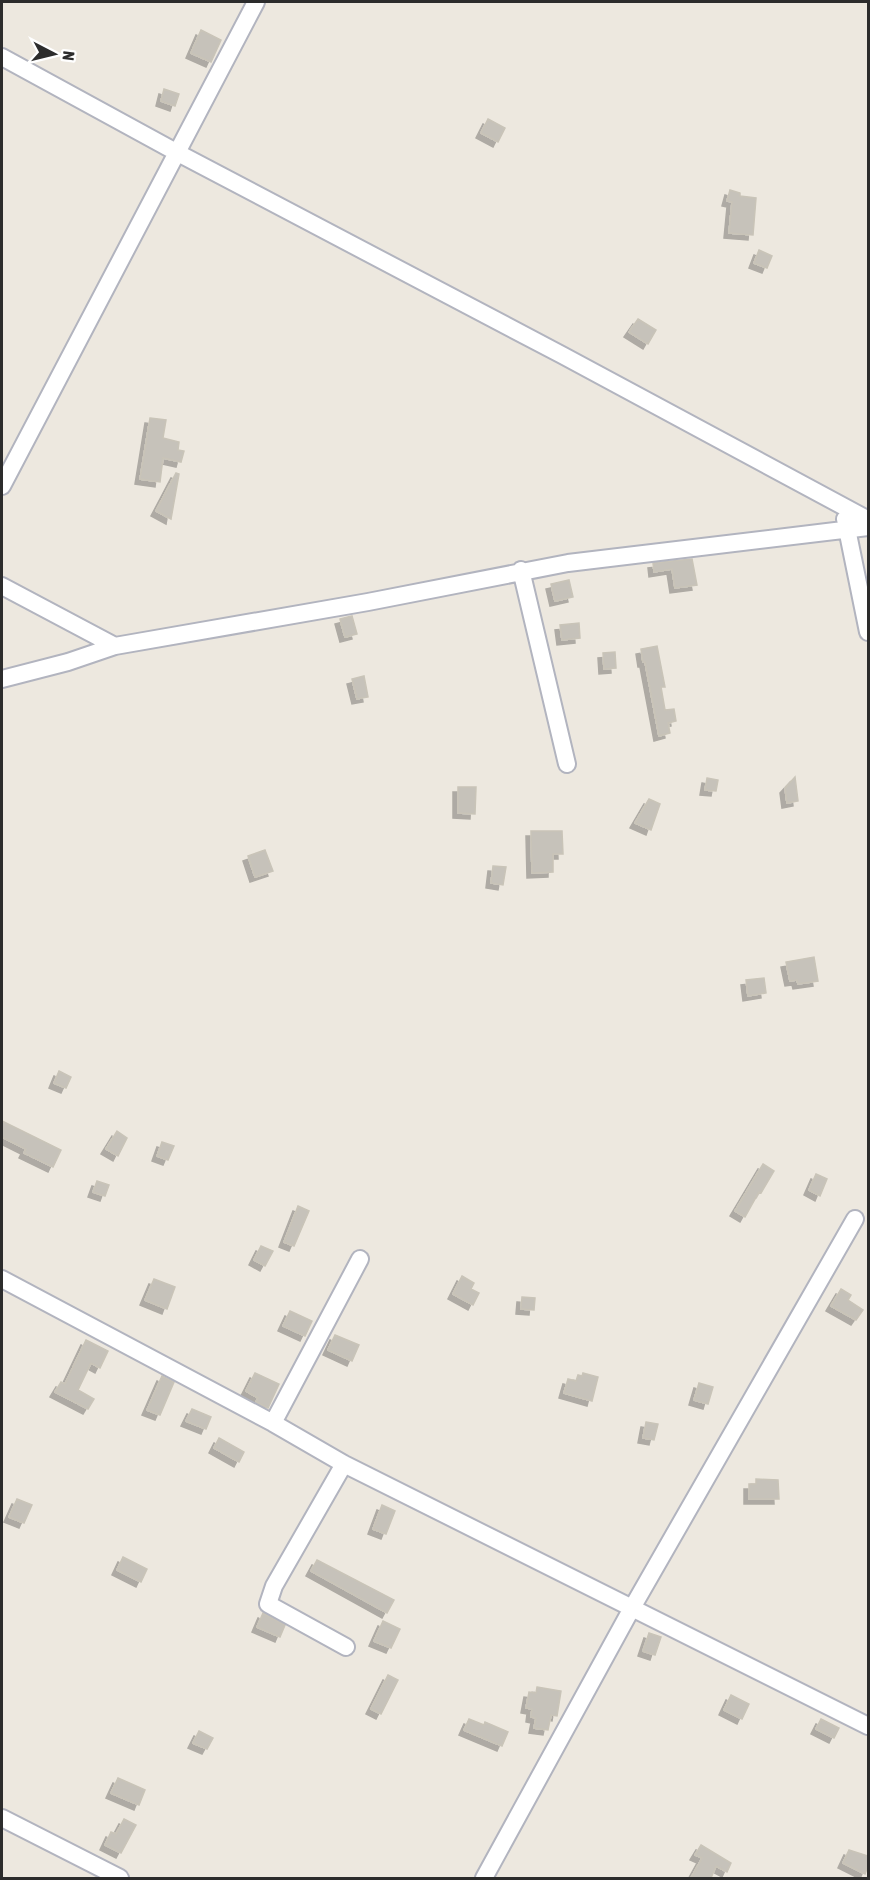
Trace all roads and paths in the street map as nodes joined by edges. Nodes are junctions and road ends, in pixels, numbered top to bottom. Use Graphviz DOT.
graph roads {
  1 [pos="256,2"];
  2 [pos="2,57"];
  3 [pos="176,152"];
  4 [pos="2,486"];
  5 [pos="862,523"];
  6 [pos="521,570"];
  7 [pos="2,586"];
  8 [pos="868,632"];
  9 [pos="115,646"];
  10 [pos="2,679"];
  11 [pos="567,764"];
  12 [pos="855,1219"];
  13 [pos="360,1259"];
  14 [pos="2,1279"];
  15 [pos="273,1423"];
  16 [pos="344,1464"];
  17 [pos="632,1608"];
  18 [pos="346,1647"];
  19 [pos="868,1726"];
  20 [pos="2,1818"];
  21 [pos="120,1878"];
  22 [pos="484,1878"];
  1 -- 3 [label="street"];
  2 -- 3 [label="street"];
  3 -- 4 [label="street"];
  3 -- 5 [label="street"];
  5 -- 6 [label="street"];
  5 -- 8 [label="street"];
  6 -- 9 [label="street"];
  6 -- 11 [label="street"];
  7 -- 9 [label="street"];
  9 -- 10 [label="street"];
  12 -- 17 [label="street"];
  13 -- 15 [label="street"];
  14 -- 15 [label="street"];
  15 -- 16 [label="street"];
  16 -- 17 [label="street"];
  16 -- 18 [label="street"];
  17 -- 19 [label="street"];
  17 -- 22 [label="street"];
  20 -- 21 [label="street"];
}
